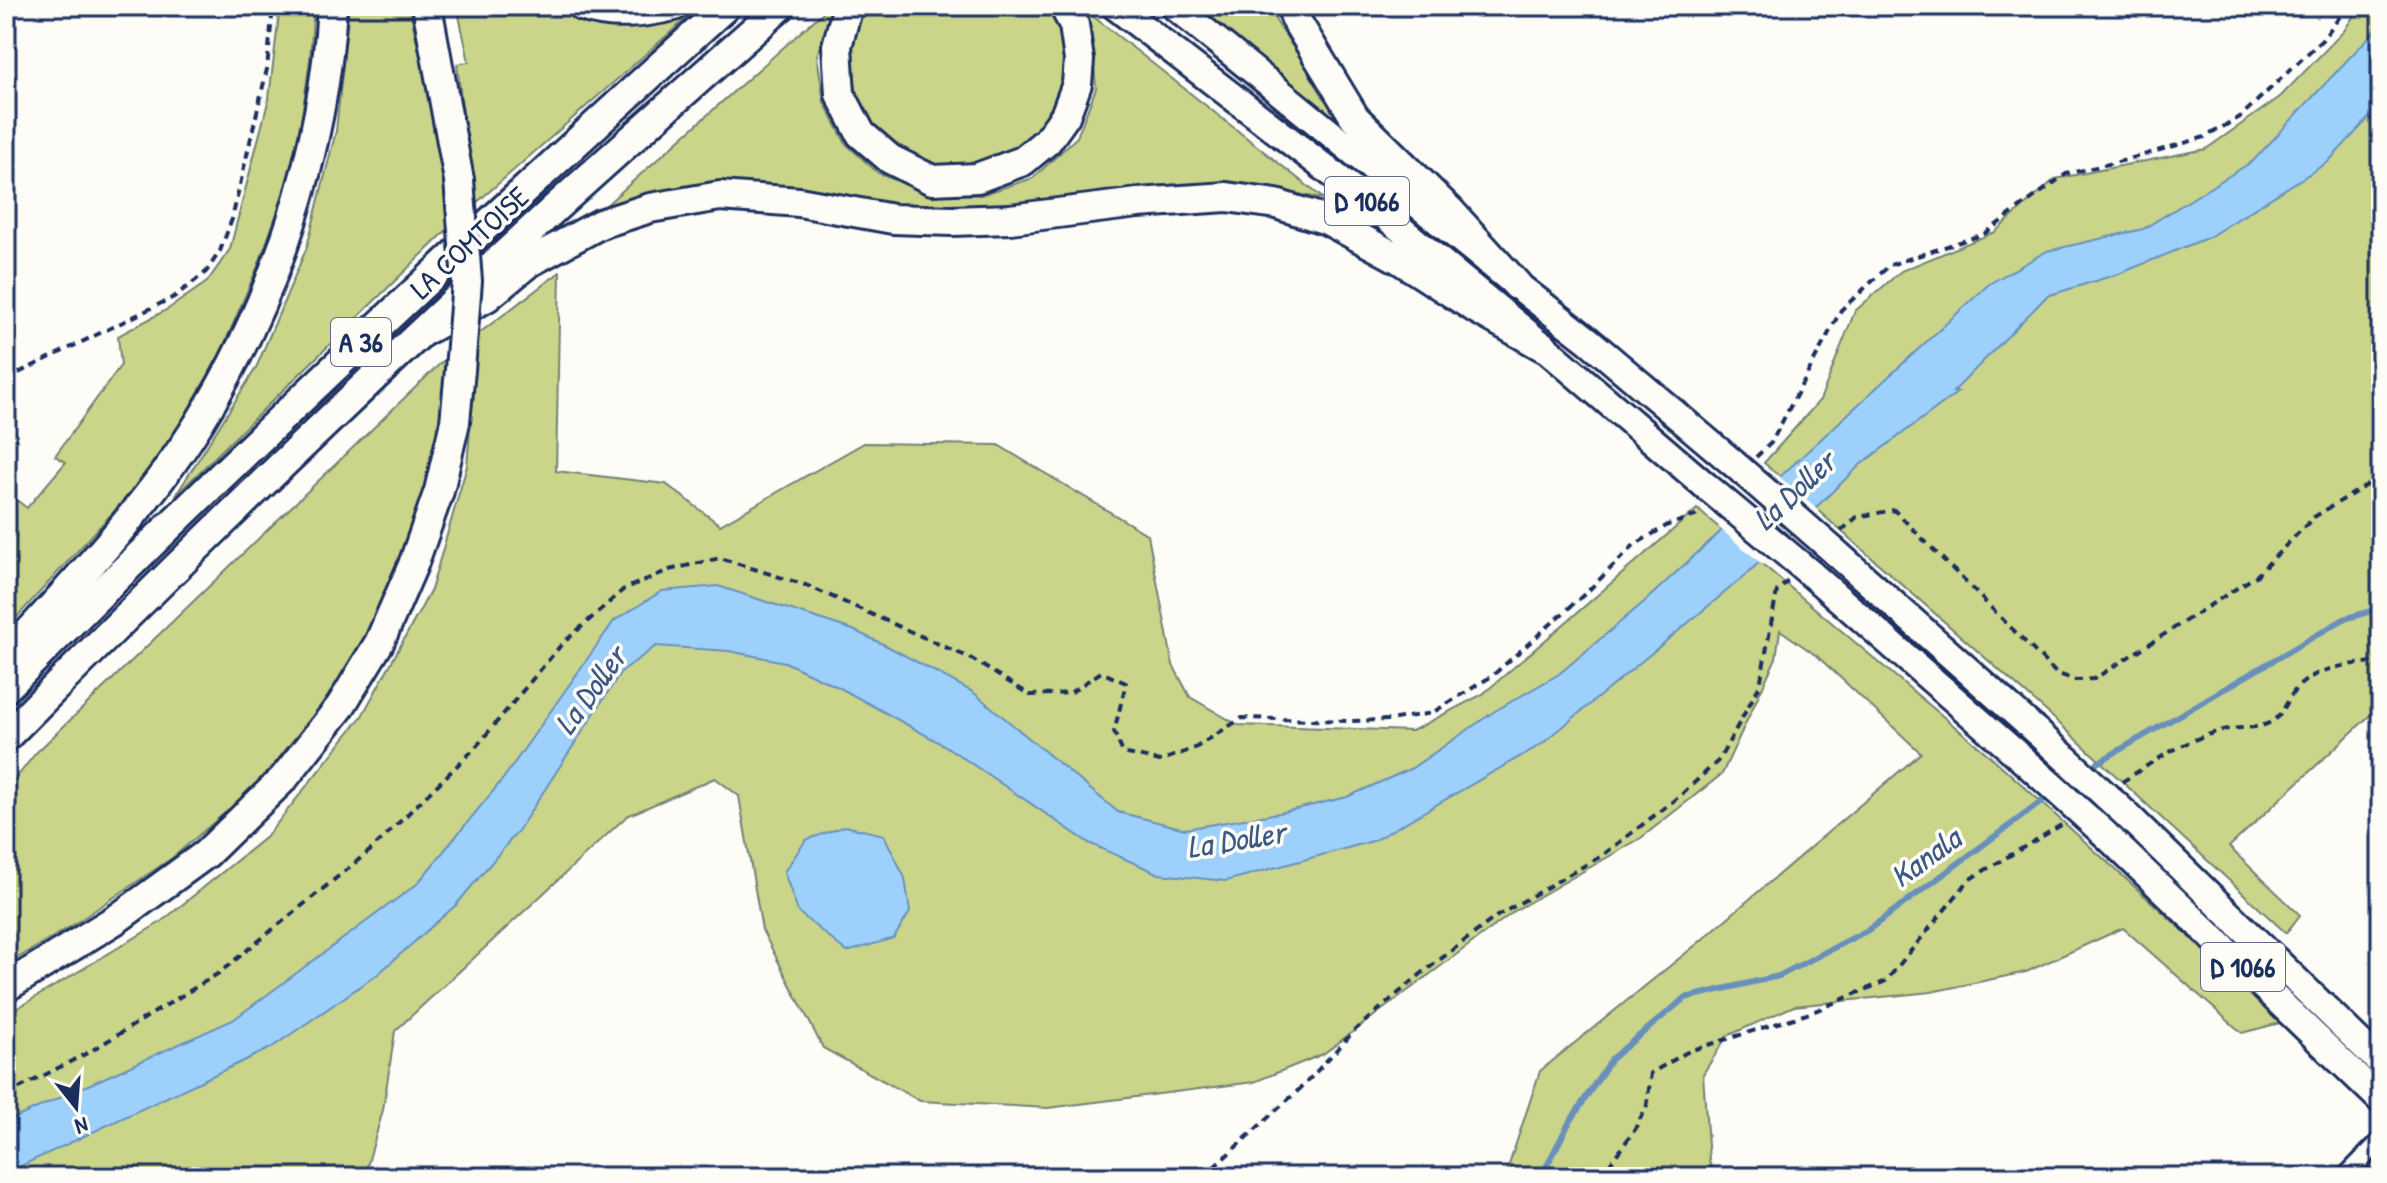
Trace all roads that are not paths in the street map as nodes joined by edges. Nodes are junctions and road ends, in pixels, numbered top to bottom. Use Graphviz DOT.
graph roads {
  1 [pos="332,6"];
  2 [pos="427,6"];
  3 [pos="582,6"];
  4 [pos="674,6"];
  5 [pos="726,6"];
  6 [pos="781,6"];
  7 [pos="848,6"];
  8 [pos="1064,6"];
  9 [pos="1115,6"];
  10 [pos="1174,6"];
  11 [pos="1291,6"];
  12 [pos="1517,285"];
  13 [pos="424,331"];
  14 [pos="1544,347"];
  15 [pos="6,657"];
  16 [pos="6,688"];
  17 [pos="6,737"];
  18 [pos="6,987"];
  19 [pos="2381,1063"];
  20 [pos="2381,1100"];
  21 [pos="2381,1140"];
  22 [pos="2345,1177"];
  1 -- 15 [label="highway"];
  2 -- 18 [label="highway, bridge"];
  3 -- 4 [label="highway"];
  5 -- 16 [label="highway, LA COMTOISE / A 36"];
  6 -- 13 [label="highway, LA COMTOISE / A 36"];
  7 -- 8 [label="highway"];
  9 -- 14 [label="highway, D 1066"];
  10 -- 12 [label="highway, D 1066"];
  11 -- 12 [label="highway"];
  12 -- 19 [label="highway, D 1066, bridge"];
  13 -- 14 [label="highway"];
  13 -- 17 [label="highway, LA COMTOISE / A 36"];
  14 -- 20 [label="highway, D 1066, bridge"];
  21 -- 22 [label="street"];
}
